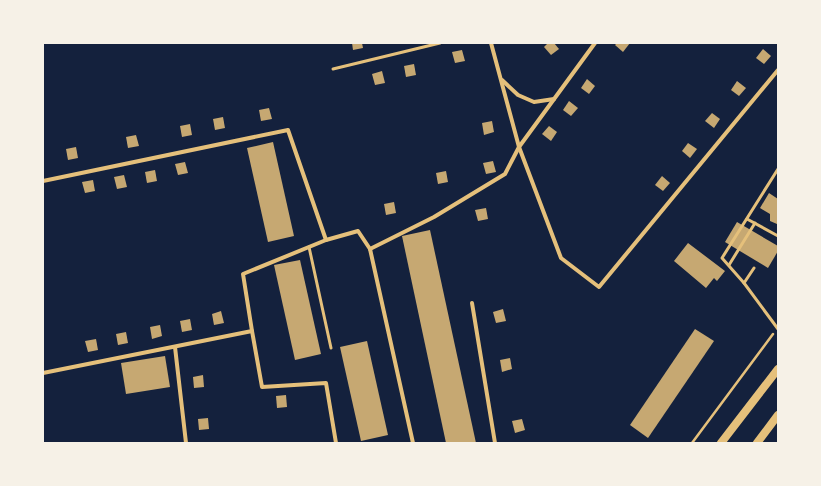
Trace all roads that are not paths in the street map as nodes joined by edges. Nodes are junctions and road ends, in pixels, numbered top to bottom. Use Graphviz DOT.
graph roads {
  1 [pos="440,43"];
  2 [pos="491,43"];
  3 [pos="595,43"];
  4 [pos="333,69"];
  5 [pos="778,70"];
  6 [pos="502,80"];
  7 [pos="554,99"];
  8 [pos="519,147"];
  9 [pos="778,169"];
  10 [pos="43,181"];
  11 [pos="747,218"];
  12 [pos="755,223"];
  13 [pos="778,236"];
  14 [pos="326,240"];
  15 [pos="309,247"];
  16 [pos="370,249"];
  17 [pos="729,266"];
  18 [pos="754,268"];
  19 [pos="744,283"];
  20 [pos="472,303"];
  21 [pos="778,328"];
  22 [pos="252,331"];
  23 [pos="175,347"];
  24 [pos="331,348"];
  25 [pos="778,369"];
  26 [pos="43,373"];
  27 [pos="778,415"];
  28 [pos="186,443"];
  29 [pos="336,443"];
  30 [pos="413,443"];
  31 [pos="495,443"];
  32 [pos="722,443"];
  33 [pos="757,443"];
  1 -- 4 [label="lane"];
  2 -- 6 [label="street"];
  3 -- 7 [label="street"];
  5 -- 8 [label="street"];
  6 -- 7 [label="street"];
  6 -- 8 [label="street"];
  7 -- 8 [label="street"];
  8 -- 16 [label="street"];
  9 -- 11 [label="lane"];
  10 -- 14 [label="street"];
  11 -- 12 [label="lane"];
  11 -- 17 [label="lane"];
  12 -- 13 [label="lane"];
  12 -- 17 [label="lane"];
  14 -- 15 [label="street"];
  14 -- 16 [label="street"];
  15 -- 22 [label="street"];
  15 -- 24 [label="lane"];
  16 -- 30 [label="street"];
  17 -- 19 [label="lane"];
  18 -- 19 [label="lane"];
  19 -- 21 [label="lane"];
  20 -- 31 [label="street"];
  22 -- 23 [label="street"];
  22 -- 29 [label="street"];
  23 -- 26 [label="street"];
  23 -- 28 [label="street"];
  25 -- 32 [label="main road"];
  27 -- 33 [label="main road"];
}
